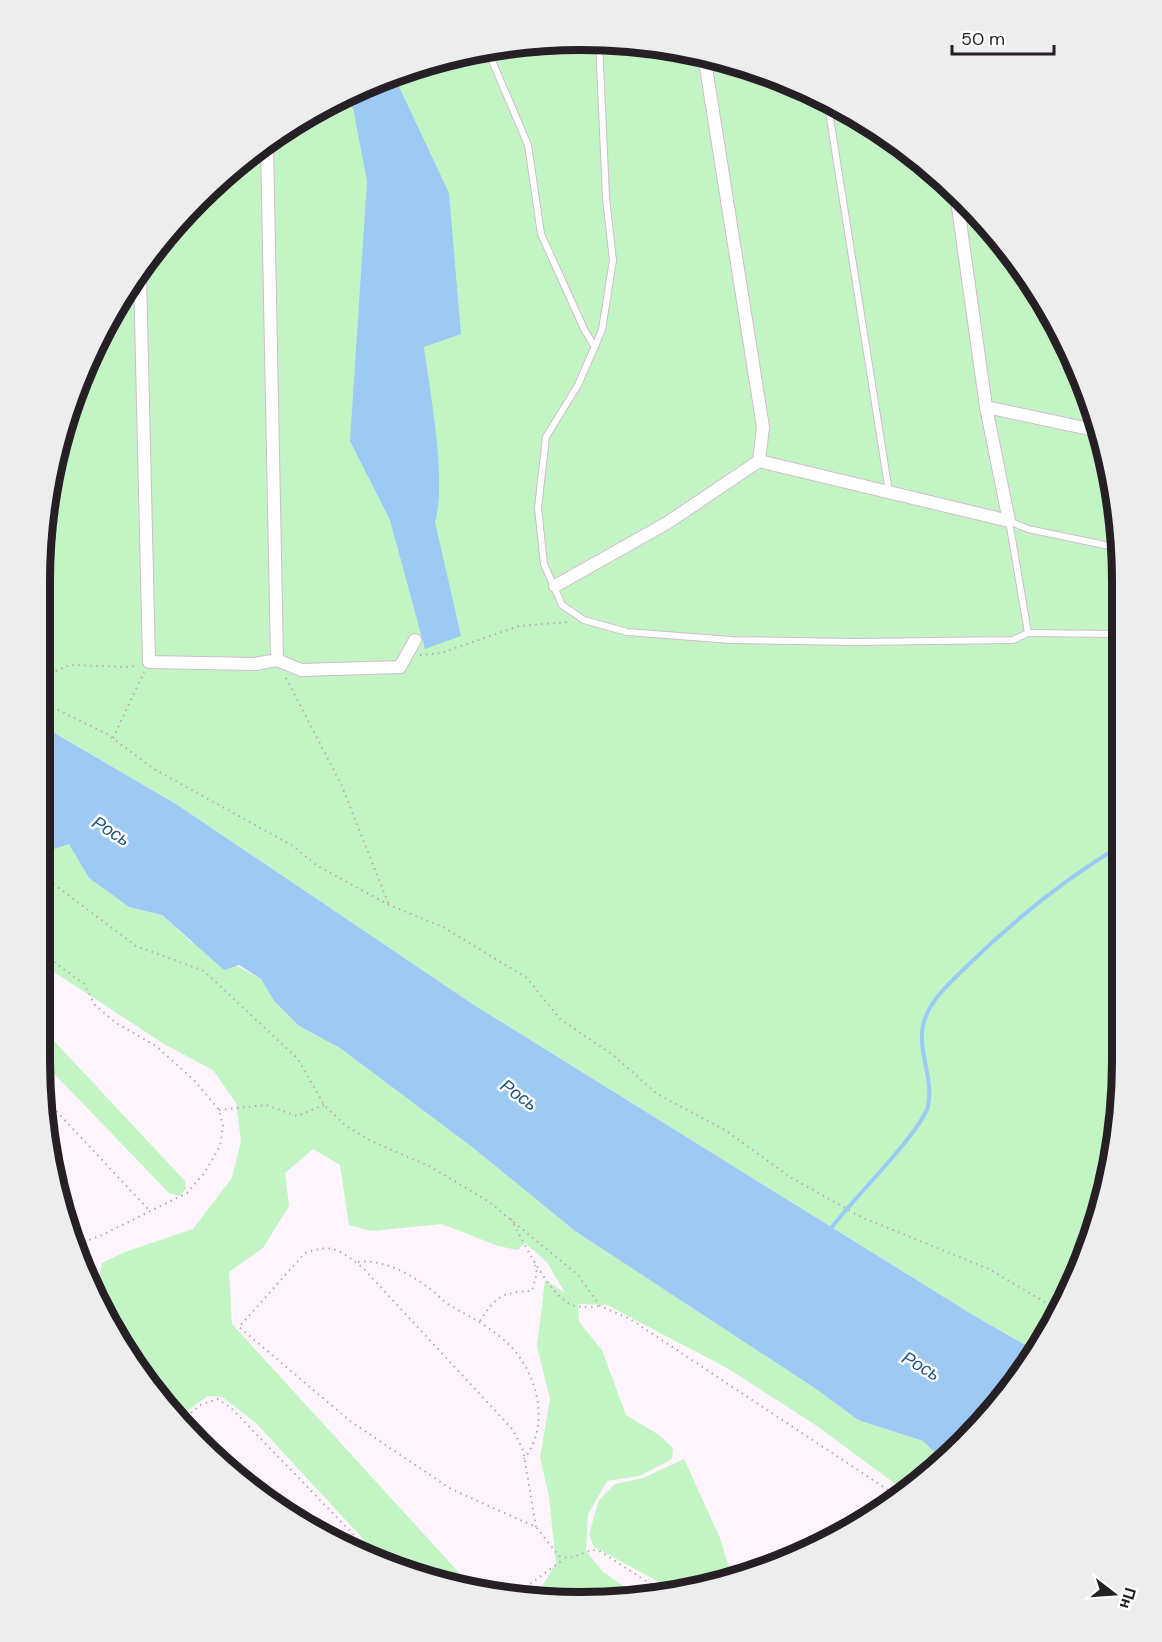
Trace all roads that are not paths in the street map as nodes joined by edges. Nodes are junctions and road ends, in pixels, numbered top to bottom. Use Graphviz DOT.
graph roads {
  1 [pos="600,51"];
  2 [pos="491,58"];
  3 [pos="706,65"];
  4 [pos="829,111"];
  5 [pos="267,152"];
  6 [pos="958,206"];
  7 [pos="140,284"];
  8 [pos="595,346"];
  9 [pos="986,407"];
  10 [pos="1090,429"];
  11 [pos="759,461"];
  12 [pos="890,493"];
  13 [pos="1009,521"];
  14 [pos="1111,546"];
  15 [pos="555,586"];
  16 [pos="1028,633"];
  17 [pos="1112,634"];
  18 [pos="415,640"];
  19 [pos="277,660"];
  1 -- 8 [label="lane"];
  2 -- 8 [label="lane"];
  3 -- 11 [label="street"];
  4 -- 12 [label="lane"];
  5 -- 19 [label="street"];
  6 -- 9 [label="street"];
  7 -- 19 [label="street"];
  8 -- 15 [label="lane"];
  9 -- 10 [label="street"];
  9 -- 13 [label="street"];
  11 -- 12 [label="street"];
  11 -- 15 [label="street"];
  12 -- 13 [label="street"];
  13 -- 14 [label="lane"];
  13 -- 16 [label="lane"];
  15 -- 16 [label="lane"];
  16 -- 17 [label="lane"];
  18 -- 19 [label="street"];
}
